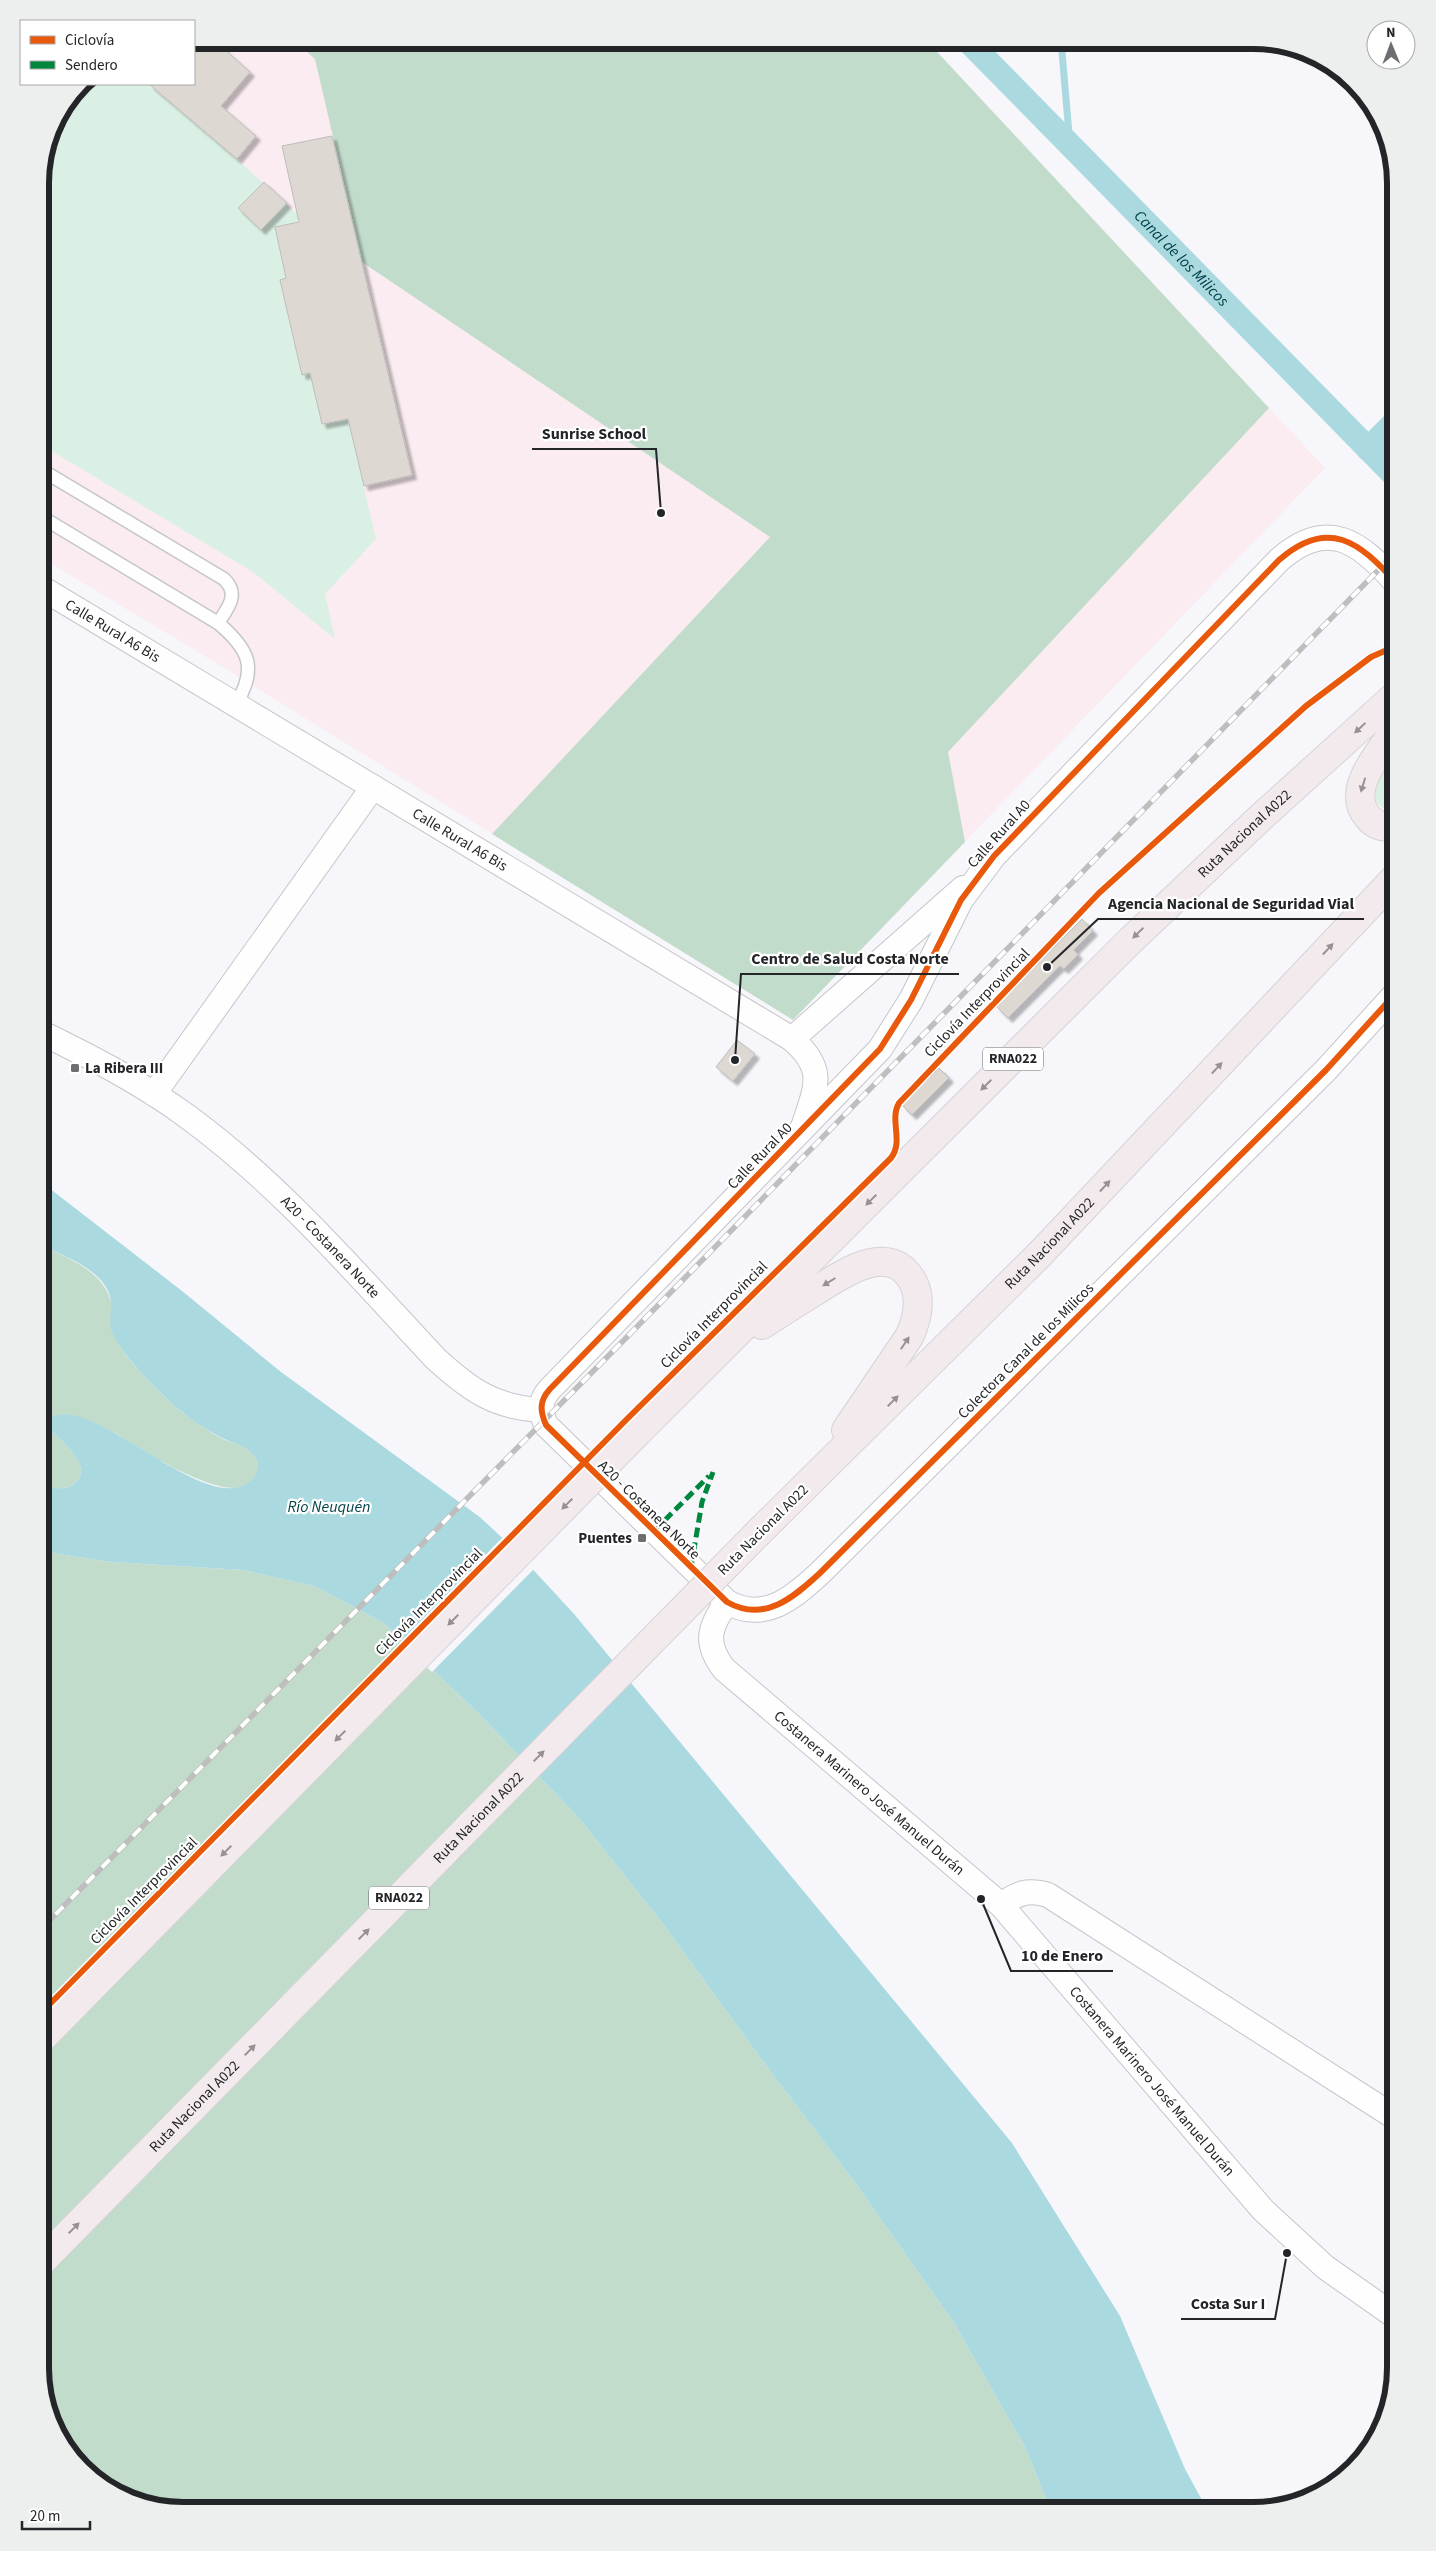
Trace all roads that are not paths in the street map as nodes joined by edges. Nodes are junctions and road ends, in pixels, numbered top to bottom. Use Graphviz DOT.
graph roads {
  1 [pos="49,474"];
  2 [pos="49,521"];
  3 [pos="1387,573"];
  4 [pos="49,592"];
  5 [pos="218,624"];
  6 [pos="1387,703"];
  7 [pos="236,704"];
  8 [pos="1387,743"];
  9 [pos="373,786"];
  10 [pos="1387,826"];
  11 [pos="976,878"];
  12 [pos="1387,887"];
  13 [pos="1387,1003"];
  14 [pos="49,1036"];
  15 [pos="792,1039"];
  16 [pos="154,1094"];
  17 [pos="802,1131"];
  18 [pos="720,1352"];
  19 [pos="540,1410"];
  20 [pos="808,1485"];
  21 [pos="727,1602"];
  22 [pos="1001,1905"];
  23 [pos="49,2031"];
  24 [pos="1387,2112"];
  25 [pos="49,2254"];
  26 [pos="1387,2311"];
  1 -- 5 [label="lane"];
  2 -- 5 [label="lane"];
  3 -- 11 [label="street, Calle Rural A0"];
  4 -- 7 [label="street, Calle Rural A6 Bis"];
  5 -- 7 [label="lane"];
  6 -- 18 [label="highway, Ruta Nacional A022 / RNA022, one-way"];
  7 -- 9 [label="street, Calle Rural A6 Bis"];
  8 -- 10 [label="highway, one-way"];
  9 -- 15 [label="street, Calle Rural A6 Bis"];
  9 -- 16 [label="street"];
  11 -- 15 [label="street, Calle Rural A0"];
  11 -- 17 [label="street, Calle Rural A0"];
  20 -- 12 [label="highway, Ruta Nacional A022 / RNA022, one-way"];
  13 -- 21 [label="street, Colectora Canal de los Milicos"];
  14 -- 16 [label="street, A20 - Costanera Norte"];
  15 -- 17 [label="street, Calle Rural A6 Bis"];
  16 -- 19 [label="street, A20 - Costanera Norte"];
  17 -- 19 [label="street, Calle Rural A0"];
  20 -- 18 [label="highway, one-way"];
  18 -- 23 [label="highway, Ruta Nacional A022 / RNA022, one-way, bridge"];
  19 -- 21 [label="street, A20 - Costanera Norte"];
  25 -- 20 [label="highway, Ruta Nacional A022 / RNA022, one-way, bridge"];
  21 -- 22 [label="street, Costanera Marinero José Manuel Durán"];
  22 -- 24 [label="street"];
  22 -- 26 [label="street, Costanera Marinero José Manuel Durán"];
}
